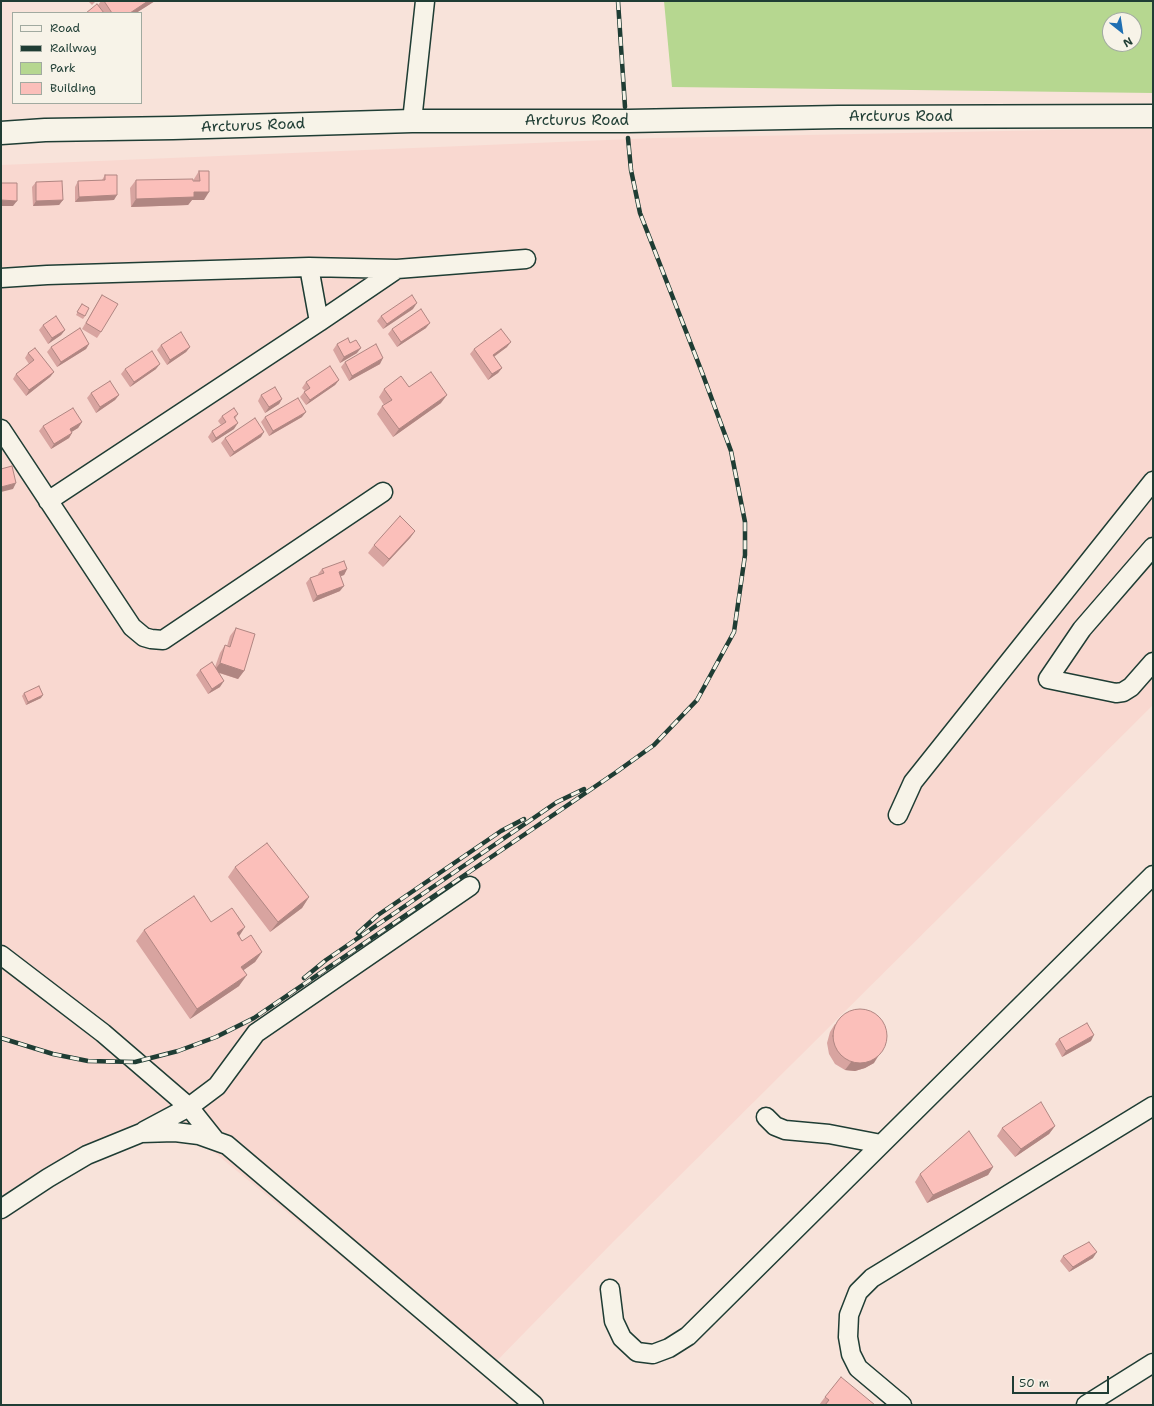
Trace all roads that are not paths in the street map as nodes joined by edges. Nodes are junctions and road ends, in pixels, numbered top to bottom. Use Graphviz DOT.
graph roads {
  1 [pos="425,1"];
  2 [pos="1153,116"];
  3 [pos="412,121"];
  4 [pos="1,133"];
  5 [pos="526,259"];
  6 [pos="310,267"];
  7 [pos="397,269"];
  8 [pos="1,278"];
  9 [pos="319,322"];
  10 [pos="1,429"];
  11 [pos="1153,481"];
  12 [pos="383,492"];
  13 [pos="48,501"];
  14 [pos="1153,547"];
  15 [pos="1153,662"];
  16 [pos="898,815"];
  17 [pos="1153,875"];
  18 [pos="470,886"];
  19 [pos="1,954"];
  20 [pos="188,1106"];
  21 [pos="1153,1106"];
  22 [pos="766,1116"];
  23 [pos="141,1133"];
  24 [pos="216,1141"];
  25 [pos="881,1144"];
  26 [pos="1,1209"];
  27 [pos="610,1289"];
  28 [pos="1153,1363"];
  29 [pos="534,1405"];
  30 [pos="902,1405"];
  31 [pos="1086,1405"];
  1 -- 3 [label="street"];
  2 -- 3 [label="main road, Arcturus Road"];
  3 -- 4 [label="main road, Arcturus Road"];
  5 -- 7 [label="street"];
  6 -- 7 [label="street"];
  6 -- 8 [label="street"];
  6 -- 9 [label="street"];
  7 -- 9 [label="street"];
  9 -- 13 [label="street"];
  10 -- 13 [label="street"];
  11 -- 16 [label="street"];
  12 -- 13 [label="street"];
  14 -- 15 [label="street"];
  17 -- 25 [label="street"];
  18 -- 20 [label="street"];
  19 -- 20 [label="street"];
  20 -- 23 [label="street"];
  20 -- 24 [label="street"];
  21 -- 30 [label="street"];
  22 -- 25 [label="street"];
  23 -- 24 [label="street"];
  23 -- 26 [label="street"];
  24 -- 29 [label="street"];
  25 -- 27 [label="street"];
  28 -- 31 [label="street"];
}
